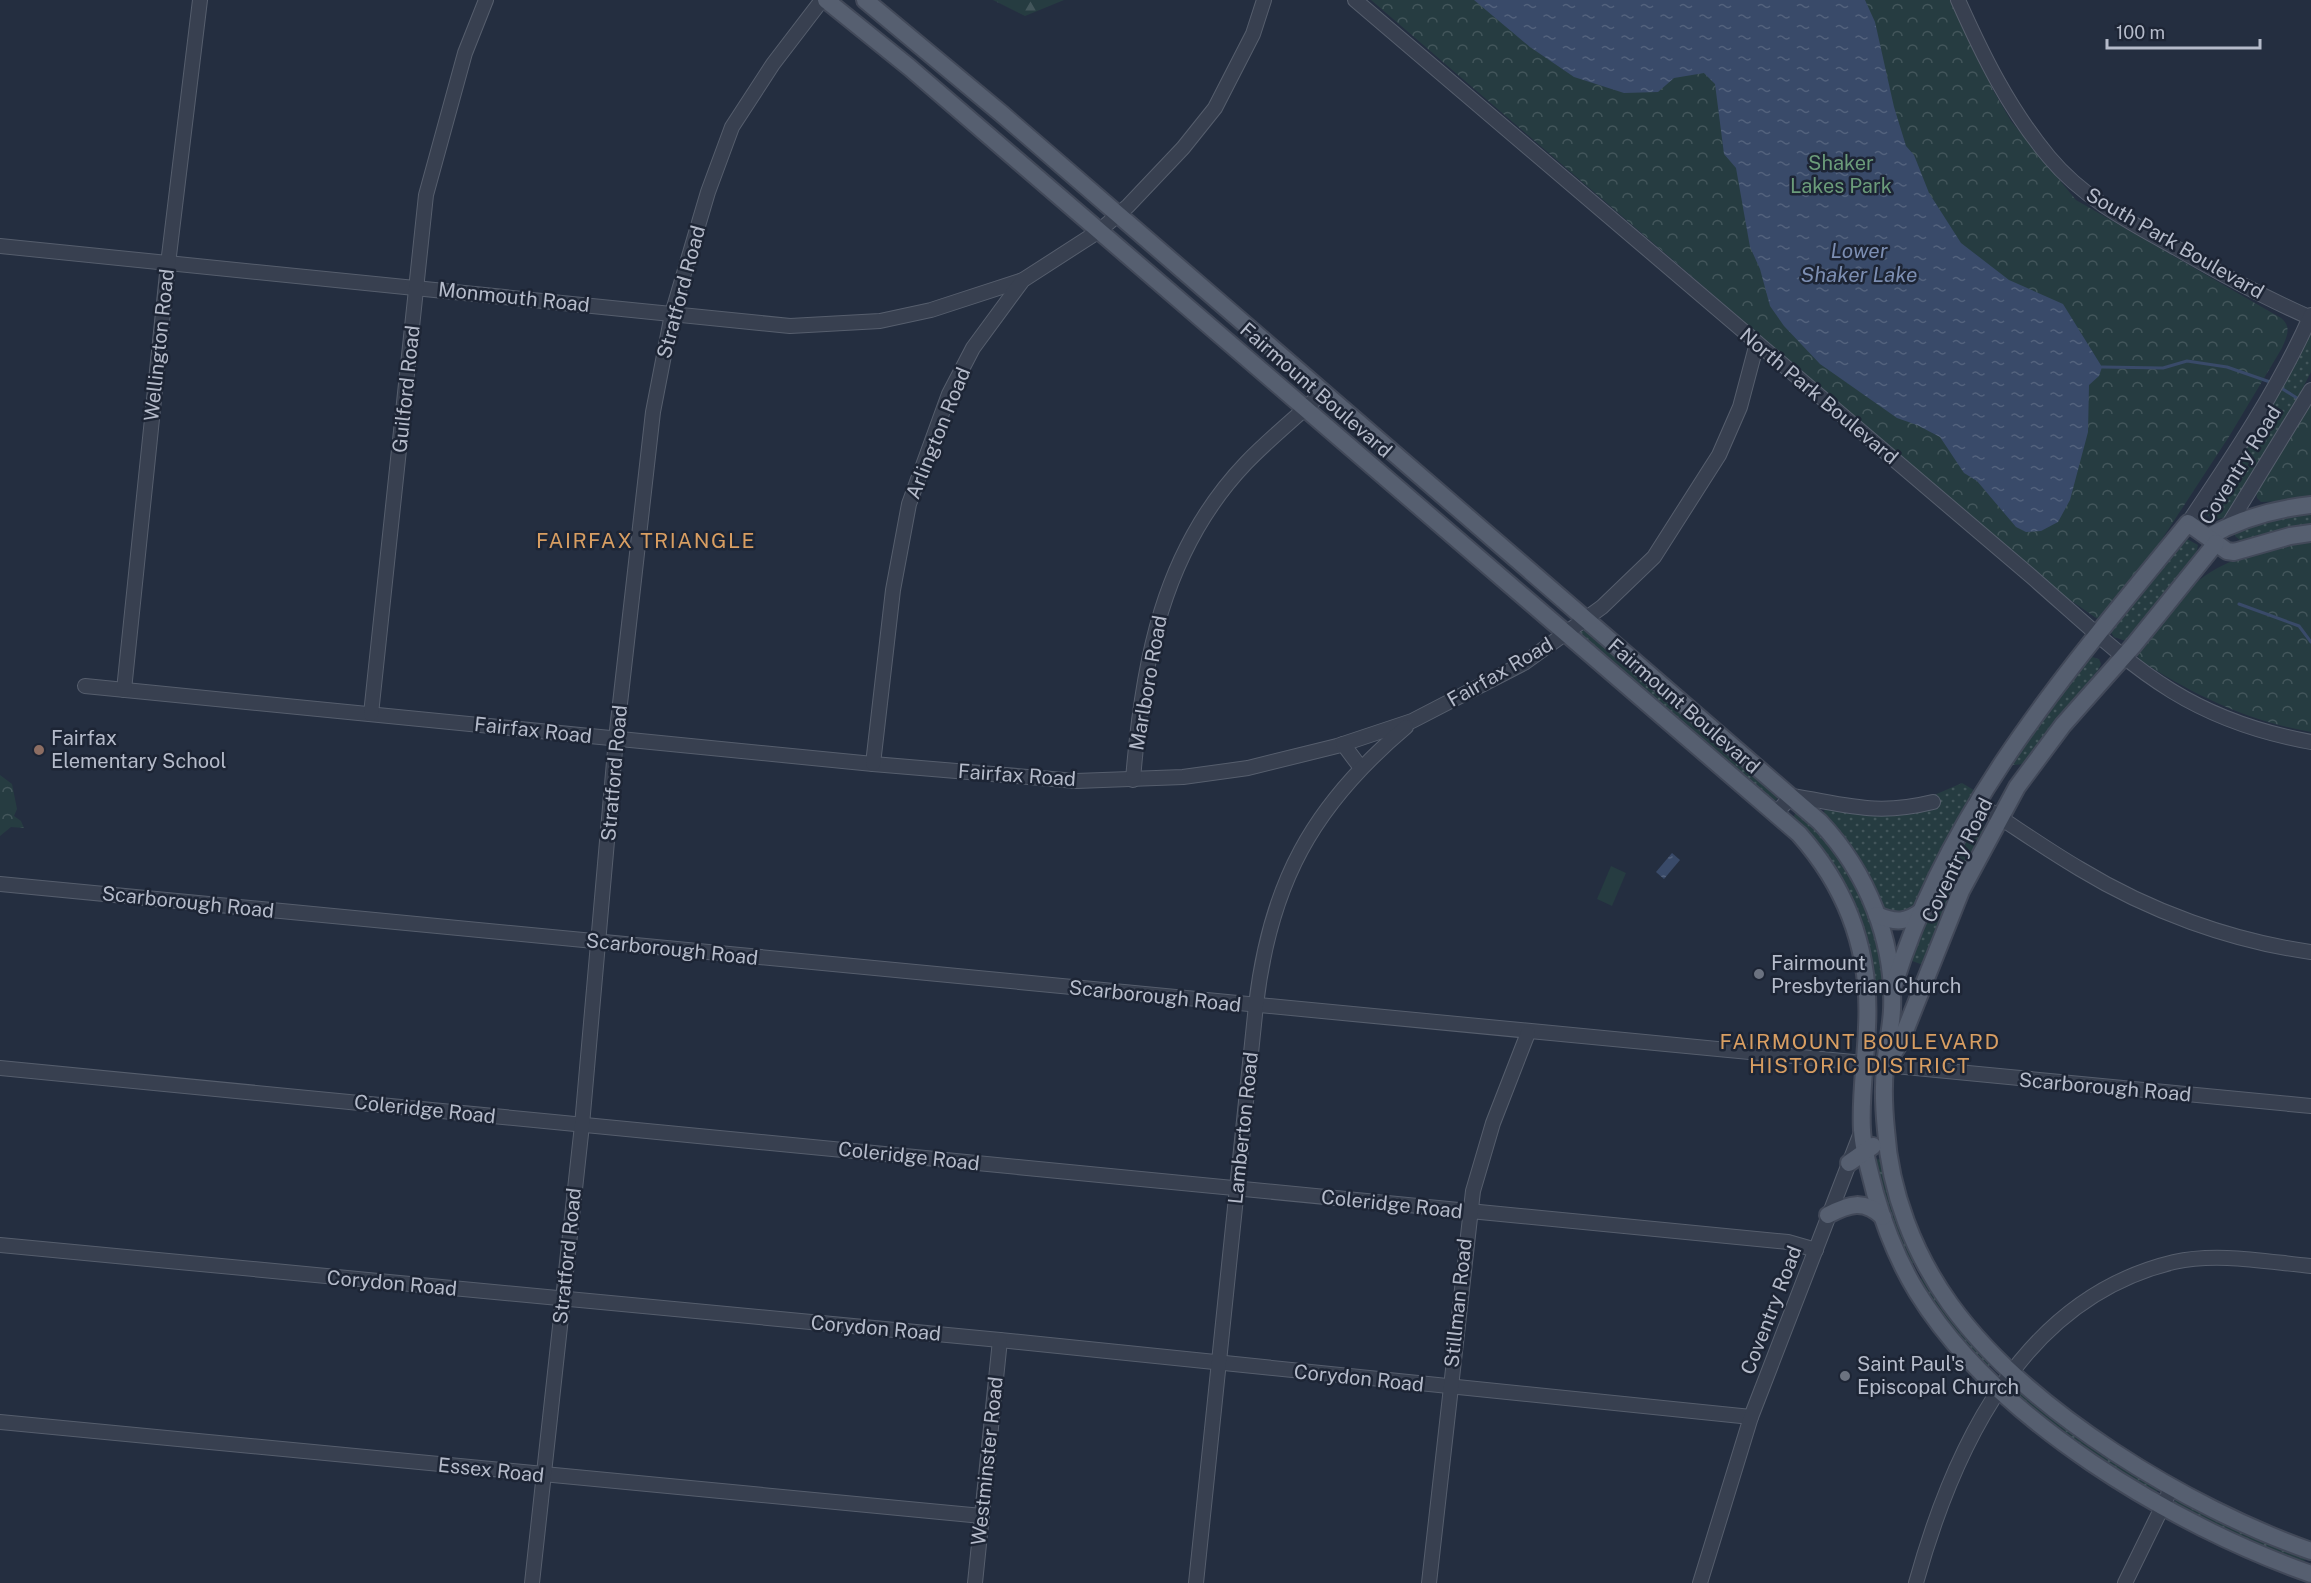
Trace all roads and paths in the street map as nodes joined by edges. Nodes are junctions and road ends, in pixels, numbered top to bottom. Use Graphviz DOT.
graph roads {
  1 [pos="200,0"];
  2 [pos="486,0"];
  3 [pos="822,0"];
  4 [pos="826,0"];
  5 [pos="865,0"];
  6 [pos="1264,0"];
  7 [pos="1356,0"];
  8 [pos="1958,0"];
  9 [pos="1118,215"];
  10 [pos="1099,231"];
  11 [pos="0,246"];
  12 [pos="168,264"];
  13 [pos="1023,280"];
  14 [pos="417,287"];
  15 [pos="672,314"];
  16 [pos="2311,317"];
  17 [pos="1757,343"];
  18 [pos="2311,390"];
  19 [pos="1323,392"];
  20 [pos="1306,409"];
  21 [pos="2311,505"];
  22 [pos="2188,523"];
  23 [pos="2229,525"];
  24 [pos="2311,533"];
  25 [pos="2212,540"];
  26 [pos="1586,618"];
  27 [pos="1566,632"];
  28 [pos="2096,636"];
  29 [pos="2122,658"];
  30 [pos="85,686"];
  31 [pos="124,690"];
  32 [pos="371,714"];
  33 [pos="1412,721"];
  34 [pos="616,739"];
  35 [pos="2311,742"];
  36 [pos="1343,744"];
  37 [pos="873,764"];
  38 [pos="1361,768"];
  39 [pos="1133,780"];
  40 [pos="1792,796"];
  41 [pos="1933,802"];
  42 [pos="1976,802"];
  43 [pos="1776,813"];
  44 [pos="2000,817"];
  45 [pos="0,884"];
  46 [pos="1923,910"];
  47 [pos="1877,915"];
  48 [pos="599,942"];
  49 [pos="2311,952"];
  50 [pos="1892,992"];
  51 [pos="1256,1005"];
  52 [pos="1528,1033"];
  53 [pos="1865,1065"];
  54 [pos="1885,1067"];
  55 [pos="0,1068"];
  56 [pos="2311,1106"];
  57 [pos="582,1125"];
  58 [pos="1862,1130"];
  59 [pos="1888,1148"];
  60 [pos="1864,1151"];
  61 [pos="1849,1163"];
  62 [pos="1237,1188"];
  63 [pos="1469,1212"];
  64 [pos="1828,1215"];
  65 [pos="1882,1217"];
  66 [pos="0,1245"];
  67 [pos="1816,1250"];
  68 [pos="1926,1265"];
  69 [pos="2311,1266"];
  70 [pos="1907,1274"];
  71 [pos="562,1299"];
  72 [pos="1000,1340"];
  73 [pos="1219,1364"];
  74 [pos="2013,1371"];
  75 [pos="1449,1386"];
  76 [pos="2001,1389"];
  77 [pos="1752,1417"];
  78 [pos="0,1422"];
  79 [pos="543,1475"];
  80 [pos="2172,1487"];
  81 [pos="2162,1506"];
  82 [pos="982,1516"];
  83 [pos="2311,1551"];
  84 [pos="2311,1574"];
  85 [pos="532,1583"];
  86 [pos="975,1583"];
  87 [pos="1196,1583"];
  88 [pos="1429,1583"];
  89 [pos="1700,1583"];
  90 [pos="1916,1583"];
  91 [pos="2125,1583"];
  1 -- 12 [label="street, Wellington Road"];
  2 -- 14 [label="street, Guilford Road"];
  3 -- 15 [label="street, Stratford Road"];
  4 -- 10 [label="main road, Fairmount Boulevard"];
  5 -- 9 [label="main road, Fairmount Boulevard"];
  6 -- 9 [label="street, Arlington Road"];
  7 -- 17 [label="street, North Park Boulevard"];
  8 -- 16 [label="street, South Park Boulevard"];
  9 -- 10 [label="street, Arlington Road"];
  9 -- 19 [label="main road, Fairmount Boulevard"];
  10 -- 13 [label="street, Arlington Road"];
  10 -- 20 [label="main road, Fairmount Boulevard"];
  11 -- 12 [label="street, Monmouth Road"];
  12 -- 14 [label="street, Monmouth Road"];
  12 -- 31 [label="street, Wellington Road"];
  13 -- 15 [label="street, Monmouth Road"];
  13 -- 37 [label="street, Arlington Road"];
  14 -- 15 [label="street, Monmouth Road"];
  14 -- 32 [label="street, Guilford Road"];
  15 -- 34 [label="street, Stratford Road"];
  16 -- 22 [label="street, Coventry Road"];
  17 -- 26 [label="street, Fairfax Road"];
  17 -- 28 [label="street, North Park Boulevard"];
  18 -- 23 [label="street, Coventry Road"];
  19 -- 20 [label="street, Marlboro Road"];
  19 -- 26 [label="main road, Fairmount Boulevard"];
  20 -- 27 [label="main road, Fairmount Boulevard"];
  20 -- 39 [label="street, Marlboro Road"];
  21 -- 23 [label="main road"];
  22 -- 25 [label="main road"];
  22 -- 28 [label="main road, Coventry Road"];
  23 -- 25 [label="main road"];
  24 -- 25 [label="main road"];
  25 -- 29 [label="main road, Coventry Road"];
  26 -- 27 [label="street, Fairfax Road"];
  26 -- 40 [label="main road, Fairmount Boulevard"];
  27 -- 33 [label="street, Fairfax Road"];
  27 -- 43 [label="main road, Fairmount Boulevard"];
  28 -- 29 [label="street, North Park Boulevard"];
  28 -- 42 [label="main road, Coventry Road"];
  29 -- 35 [label="street, North Park Boulevard"];
  29 -- 44 [label="main road, Coventry Road"];
  30 -- 31 [label="street, Fairfax Road"];
  31 -- 32 [label="street, Fairfax Road"];
  32 -- 34 [label="street, Fairfax Road"];
  33 -- 36 [label="street, Fairfax Road"];
  33 -- 38 [label="street, Lamberton Road"];
  34 -- 37 [label="street, Fairfax Road"];
  34 -- 48 [label="street, Stratford Road"];
  36 -- 38 [label="street"];
  36 -- 39 [label="street, Fairfax Road"];
  37 -- 39 [label="street, Fairfax Road"];
  38 -- 51 [label="street, Lamberton Road"];
  40 -- 41 [label="street"];
  40 -- 43 [label="street"];
  40 -- 47 [label="main road, Fairmount Boulevard"];
  42 -- 44 [label="street"];
  42 -- 46 [label="main road, Coventry Road"];
  43 -- 53 [label="main road, Fairmount Boulevard"];
  44 -- 49 [label="street"];
  44 -- 54 [label="main road, Coventry Road"];
  45 -- 48 [label="street, Scarborough Road"];
  46 -- 47 [label="main road"];
  46 -- 50 [label="main road, Coventry Road"];
  47 -- 50 [label="main road, Fairmount Boulevard"];
  48 -- 51 [label="street, Scarborough Road"];
  48 -- 57 [label="street, Stratford Road"];
  50 -- 53 [label="main road, Coventry Road"];
  50 -- 54 [label="main road, Fairmount Boulevard"];
  51 -- 52 [label="street, Scarborough Road"];
  51 -- 62 [label="street, Lamberton Road"];
  52 -- 53 [label="street, Scarborough Road"];
  52 -- 63 [label="street, Stillman Road"];
  53 -- 54 [label="street, Scarborough Road"];
  53 -- 58 [label="main road, Fairmount Boulevard"];
  54 -- 56 [label="street, Scarborough Road"];
  54 -- 58 [label="main road, Coventry Road"];
  54 -- 59 [label="main road, Fairmount Boulevard"];
  55 -- 57 [label="street, Coleridge Road"];
  57 -- 62 [label="street, Coleridge Road"];
  57 -- 71 [label="street, Stratford Road"];
  58 -- 60 [label="main road, Fairmount Boulevard"];
  58 -- 61 [label="street, Coventry Road"];
  59 -- 60 [label="main road"];
  59 -- 68 [label="main road, Fairmount Boulevard"];
  60 -- 61 [label="main road"];
  60 -- 65 [label="main road, Fairmount Boulevard"];
  61 -- 64 [label="street, Coventry Road"];
  62 -- 63 [label="street, Coleridge Road"];
  62 -- 73 [label="street, Lamberton Road"];
  63 -- 67 [label="street, Coleridge Road"];
  63 -- 75 [label="street, Stillman Road"];
  64 -- 65 [label="main road"];
  64 -- 67 [label="street, Coventry Road"];
  65 -- 70 [label="main road, Fairmount Boulevard"];
  66 -- 71 [label="street, Corydon Road"];
  67 -- 77 [label="street, Coventry Road"];
  68 -- 70 [label="main road"];
  68 -- 74 [label="main road, Fairmount Boulevard"];
  69 -- 74 [label="street"];
  70 -- 76 [label="main road, Fairmount Boulevard"];
  71 -- 72 [label="street, Corydon Road"];
  71 -- 79 [label="street, Stratford Road"];
  72 -- 73 [label="street, Corydon Road"];
  72 -- 82 [label="street, Westminster Road"];
  73 -- 75 [label="street, Corydon Road"];
  73 -- 87 [label="street, Lamberton Road"];
  74 -- 76 [label="street"];
  74 -- 80 [label="main road, Fairmount Boulevard"];
  75 -- 77 [label="street, Corydon Road"];
  75 -- 88 [label="street, Stillman Road"];
  76 -- 81 [label="main road, Fairmount Boulevard"];
  76 -- 90 [label="street"];
  77 -- 89 [label="street, Coventry Road"];
  78 -- 79 [label="street, Essex Road"];
  79 -- 82 [label="street, Essex Road"];
  79 -- 85 [label="street, Stratford Road"];
  80 -- 81 [label="street"];
  80 -- 83 [label="main road, Fairmount Boulevard"];
  81 -- 84 [label="main road, Fairmount Boulevard"];
  81 -- 91 [label="street"];
  82 -- 86 [label="street, Westminster Road"];
}
